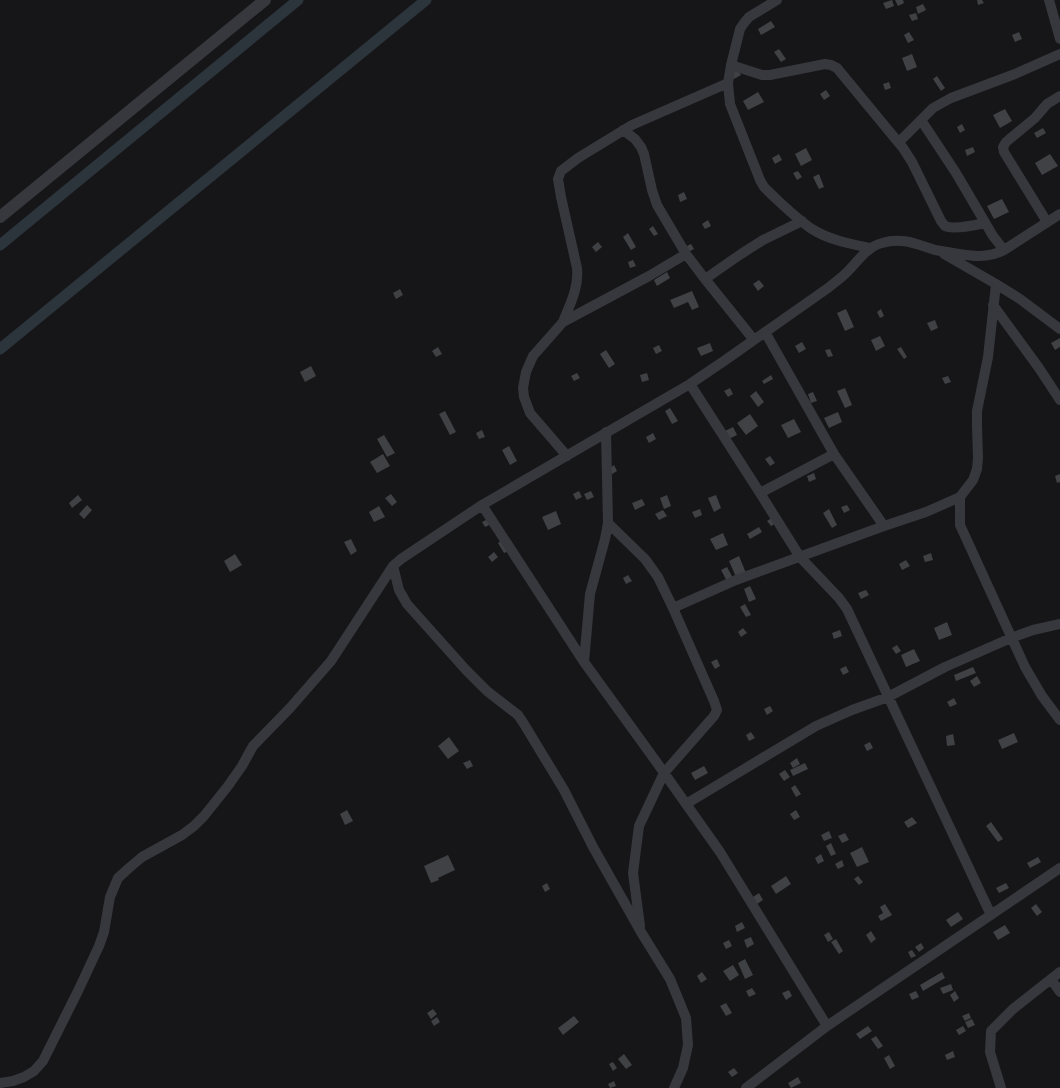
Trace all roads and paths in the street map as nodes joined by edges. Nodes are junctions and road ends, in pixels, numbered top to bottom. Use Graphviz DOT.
graph roads {
  1 [pos="265,0"];
  2 [pos="777,0"];
  3 [pos="1049,0"];
  4 [pos="1060,37"];
  5 [pos="1060,54"];
  6 [pos="731,65"];
  7 [pos="728,83"];
  8 [pos="1060,96"];
  9 [pos="921,120"];
  10 [pos="624,130"];
  11 [pos="898,142"];
  12 [pos="1060,214"];
  13 [pos="0,217"];
  14 [pos="802,221"];
  15 [pos="1047,222"];
  16 [pos="985,223"];
  17 [pos="870,248"];
  18 [pos="937,250"];
  19 [pos="1004,250"];
  20 [pos="686,254"];
  21 [pos="705,279"];
  22 [pos="996,284"];
  23 [pos="993,305"];
  24 [pos="564,322"];
  25 [pos="1060,329"];
  26 [pos="765,332"];
  27 [pos="754,340"];
  28 [pos="690,384"];
  29 [pos="1060,400"];
  30 [pos="606,432"];
  31 [pos="834,454"];
  32 [pos="567,456"];
  33 [pos="760,493"];
  34 [pos="960,497"];
  35 [pos="482,505"];
  36 [pos="608,523"];
  37 [pos="884,526"];
  38 [pos="800,557"];
  39 [pos="393,566"];
  40 [pos="673,608"];
  41 [pos="1060,624"];
  42 [pos="1011,638"];
  43 [pos="584,662"];
  44 [pos="888,697"];
  45 [pos="1060,720"];
  46 [pos="664,773"];
  47 [pos="686,804"];
  48 [pos="1060,868"];
  49 [pos="991,915"];
  50 [pos="641,932"];
  51 [pos="1060,972"];
  52 [pos="1051,979"];
  53 [pos="1060,992"];
  54 [pos="827,1026"];
  55 [pos="0,1083"];
  56 [pos="674,1088"];
  57 [pos="748,1088"];
  58 [pos="1000,1088"];
  1 -- 13 [label="street"];
  2 -- 6 [label="street"];
  3 -- 4 [label="street"];
  5 -- 9 [label="street"];
  6 -- 7 [label="street"];
  6 -- 11 [label="street"];
  7 -- 10 [label="street"];
  7 -- 14 [label="street"];
  8 -- 15 [label="street"];
  9 -- 11 [label="street"];
  9 -- 16 [label="street"];
  10 -- 20 [label="street"];
  10 -- 24 [label="street"];
  11 -- 16 [label="street"];
  12 -- 15 [label="street"];
  14 -- 17 [label="street"];
  14 -- 21 [label="street"];
  15 -- 19 [label="street"];
  16 -- 19 [label="street"];
  17 -- 18 [label="street"];
  17 -- 26 [label="street"];
  18 -- 19 [label="street"];
  18 -- 22 [label="street"];
  20 -- 21 [label="street"];
  20 -- 24 [label="street"];
  21 -- 27 [label="street"];
  22 -- 23 [label="street"];
  22 -- 25 [label="street"];
  23 -- 29 [label="street"];
  23 -- 34 [label="street"];
  24 -- 32 [label="street"];
  26 -- 27 [label="street"];
  26 -- 31 [label="street"];
  27 -- 28 [label="street"];
  28 -- 30 [label="street"];
  28 -- 33 [label="street"];
  30 -- 32 [label="street"];
  30 -- 36 [label="street"];
  31 -- 33 [label="street"];
  31 -- 37 [label="street"];
  32 -- 35 [label="street"];
  33 -- 38 [label="street"];
  34 -- 37 [label="street"];
  34 -- 42 [label="street"];
  35 -- 39 [label="street"];
  35 -- 43 [label="street"];
  36 -- 40 [label="street"];
  36 -- 43 [label="street"];
  37 -- 38 [label="street"];
  38 -- 40 [label="street"];
  38 -- 44 [label="street"];
  39 -- 50 [label="street"];
  39 -- 55 [label="street"];
  40 -- 46 [label="street"];
  41 -- 42 [label="street"];
  42 -- 44 [label="street"];
  42 -- 45 [label="street"];
  43 -- 46 [label="street"];
  44 -- 47 [label="street"];
  44 -- 49 [label="street"];
  46 -- 47 [label="street"];
  46 -- 50 [label="street"];
  47 -- 54 [label="street"];
  48 -- 49 [label="street"];
  49 -- 54 [label="street"];
  50 -- 56 [label="street"];
  51 -- 52 [label="street"];
  52 -- 53 [label="street"];
  52 -- 58 [label="street"];
  54 -- 57 [label="street"];
}
